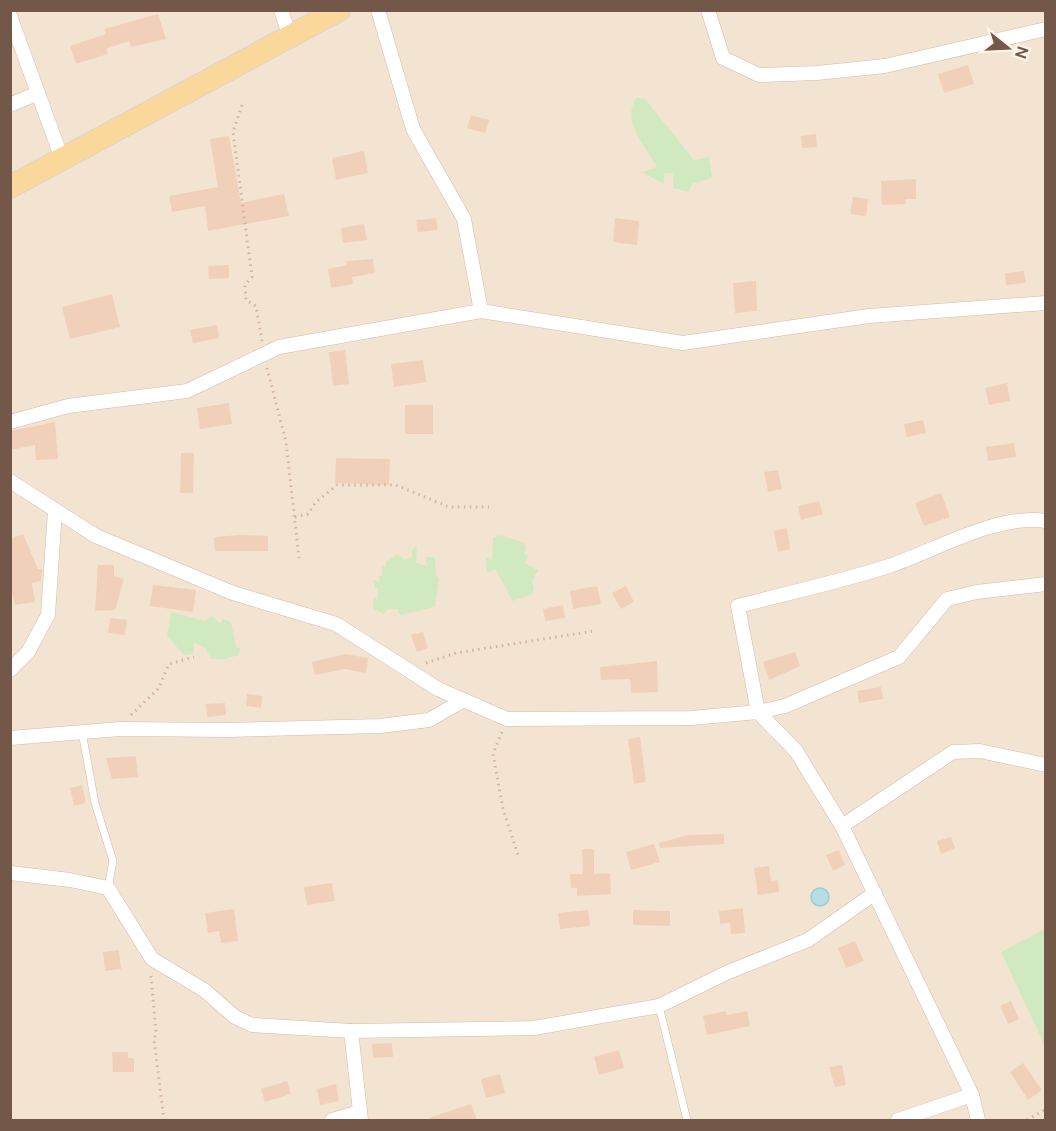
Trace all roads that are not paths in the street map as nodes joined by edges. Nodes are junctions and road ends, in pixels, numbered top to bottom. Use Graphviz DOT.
graph roads {
  1 [pos="282,10"];
  2 [pos="339,10"];
  3 [pos="378,10"];
  4 [pos="708,10"];
  5 [pos="10,16"];
  6 [pos="1046,30"];
  7 [pos="290,37"];
  8 [pos="38,93"];
  9 [pos="10,105"];
  10 [pos="62,159"];
  11 [pos="10,187"];
  12 [pos="1046,303"];
  13 [pos="481,311"];
  14 [pos="10,422"];
  15 [pos="10,481"];
  16 [pos="56,510"];
  17 [pos="1046,521"];
  18 [pos="1046,584"];
  19 [pos="10,670"];
  20 [pos="464,700"];
  21 [pos="758,712"];
  22 [pos="82,732"];
  23 [pos="10,738"];
  24 [pos="1046,765"];
  25 [pos="842,826"];
  26 [pos="10,873"];
  27 [pos="108,888"];
  28 [pos="875,893"];
  29 [pos="659,1006"];
  30 [pos="351,1031"];
  31 [pos="972,1095"];
  32 [pos="361,1116"];
  33 [pos="332,1120"];
  34 [pos="687,1120"];
  35 [pos="898,1120"];
  36 [pos="978,1120"];
  1 -- 7 [label="street"];
  2 -- 7 [label="main road"];
  3 -- 13 [label="street"];
  4 -- 6 [label="street"];
  5 -- 8 [label="street"];
  7 -- 10 [label="main road"];
  8 -- 9 [label="street"];
  8 -- 10 [label="street"];
  10 -- 11 [label="main road"];
  12 -- 13 [label="street"];
  13 -- 14 [label="street"];
  15 -- 16 [label="street"];
  16 -- 19 [label="street"];
  16 -- 20 [label="street"];
  17 -- 21 [label="street"];
  18 -- 21 [label="street"];
  20 -- 21 [label="street"];
  20 -- 22 [label="street"];
  21 -- 25 [label="street"];
  22 -- 23 [label="street"];
  22 -- 27 [label="lane"];
  24 -- 25 [label="street"];
  25 -- 28 [label="street"];
  26 -- 27 [label="street"];
  27 -- 30 [label="street"];
  28 -- 29 [label="street"];
  28 -- 31 [label="street"];
  29 -- 30 [label="street"];
  29 -- 34 [label="lane"];
  30 -- 32 [label="street"];
  31 -- 35 [label="street"];
  31 -- 36 [label="street"];
  32 -- 33 [label="street"];
}
